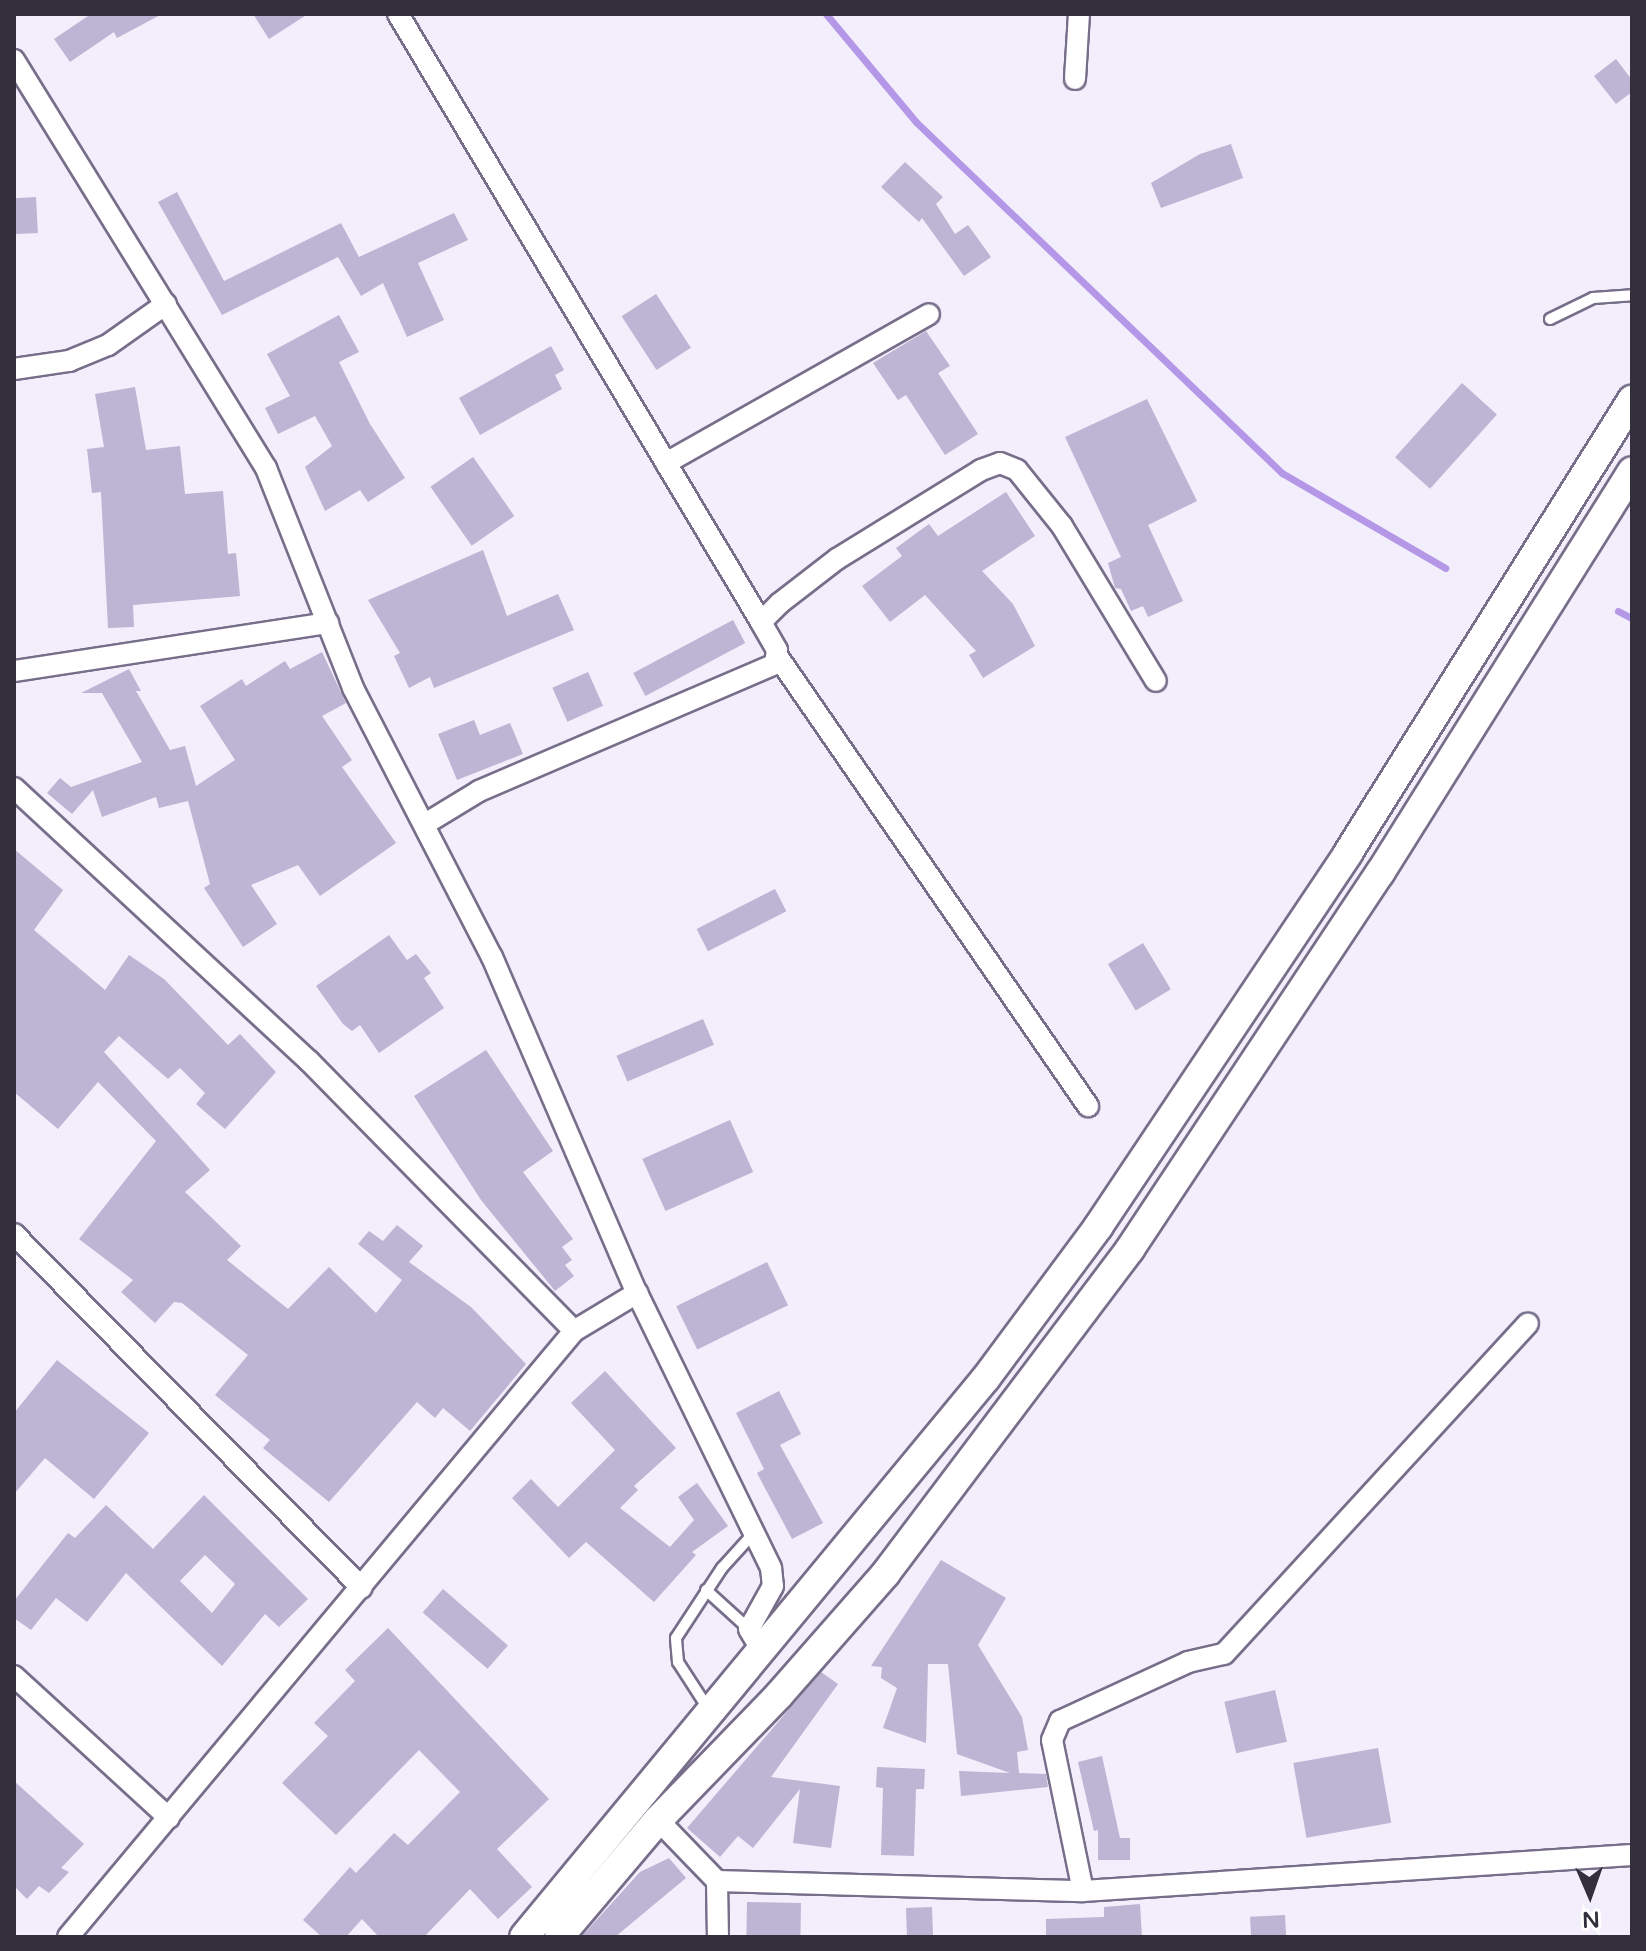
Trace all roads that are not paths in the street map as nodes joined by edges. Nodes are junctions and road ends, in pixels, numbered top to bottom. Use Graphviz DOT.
graph roads {
  1 [pos="398,14"];
  2 [pos="1079,14"];
  3 [pos="14,60"];
  4 [pos="1075,79"];
  5 [pos="1632,295"];
  6 [pos="166,304"];
  7 [pos="929,314"];
  8 [pos="1550,319"];
  9 [pos="14,369"];
  10 [pos="1632,400"];
  11 [pos="666,463"];
  12 [pos="1632,472"];
  13 [pos="761,622"];
  14 [pos="328,623"];
  15 [pos="778,657"];
  16 [pos="14,671"];
  17 [pos="1156,681"];
  18 [pos="14,788"];
  19 [pos="425,824"];
  20 [pos="1088,1106"];
  21 [pos="14,1234"];
  22 [pos="637,1293"];
  23 [pos="1528,1323"];
  24 [pos="574,1331"];
  25 [pos="752,1535"];
  26 [pos="362,1588"];
  27 [pos="706,1590"];
  28 [pos="755,1640"];
  29 [pos="14,1676"];
  30 [pos="713,1714"];
  31 [pos="169,1818"];
  32 [pos="658,1820"];
  33 [pos="1632,1855"];
  34 [pos="717,1881"];
  35 [pos="1083,1891"];
  36 [pos="68,1937"];
  37 [pos="524,1937"];
  38 [pos="559,1937"];
  39 [pos="718,1937"];
  1 -- 11 [label="street"];
  2 -- 4 [label="street"];
  3 -- 6 [label="street"];
  5 -- 8 [label="lane"];
  6 -- 9 [label="street"];
  6 -- 14 [label="street"];
  7 -- 11 [label="street"];
  10 -- 28 [label="main road"];
  11 -- 13 [label="street"];
  12 -- 32 [label="main road"];
  13 -- 15 [label="street"];
  13 -- 17 [label="street"];
  14 -- 16 [label="street"];
  14 -- 19 [label="street"];
  15 -- 19 [label="street"];
  15 -- 20 [label="street"];
  18 -- 24 [label="street"];
  19 -- 22 [label="street"];
  21 -- 26 [label="street"];
  22 -- 24 [label="street"];
  22 -- 25 [label="street"];
  23 -- 35 [label="street"];
  24 -- 26 [label="street"];
  25 -- 27 [label="lane"];
  25 -- 28 [label="street"];
  26 -- 31 [label="street"];
  27 -- 28 [label="lane"];
  27 -- 30 [label="lane"];
  28 -- 30 [label="main road"];
  29 -- 31 [label="street"];
  30 -- 37 [label="main road"];
  31 -- 36 [label="street"];
  32 -- 34 [label="street"];
  32 -- 38 [label="main road"];
  33 -- 35 [label="street"];
  34 -- 35 [label="street"];
  34 -- 39 [label="street"];
}
